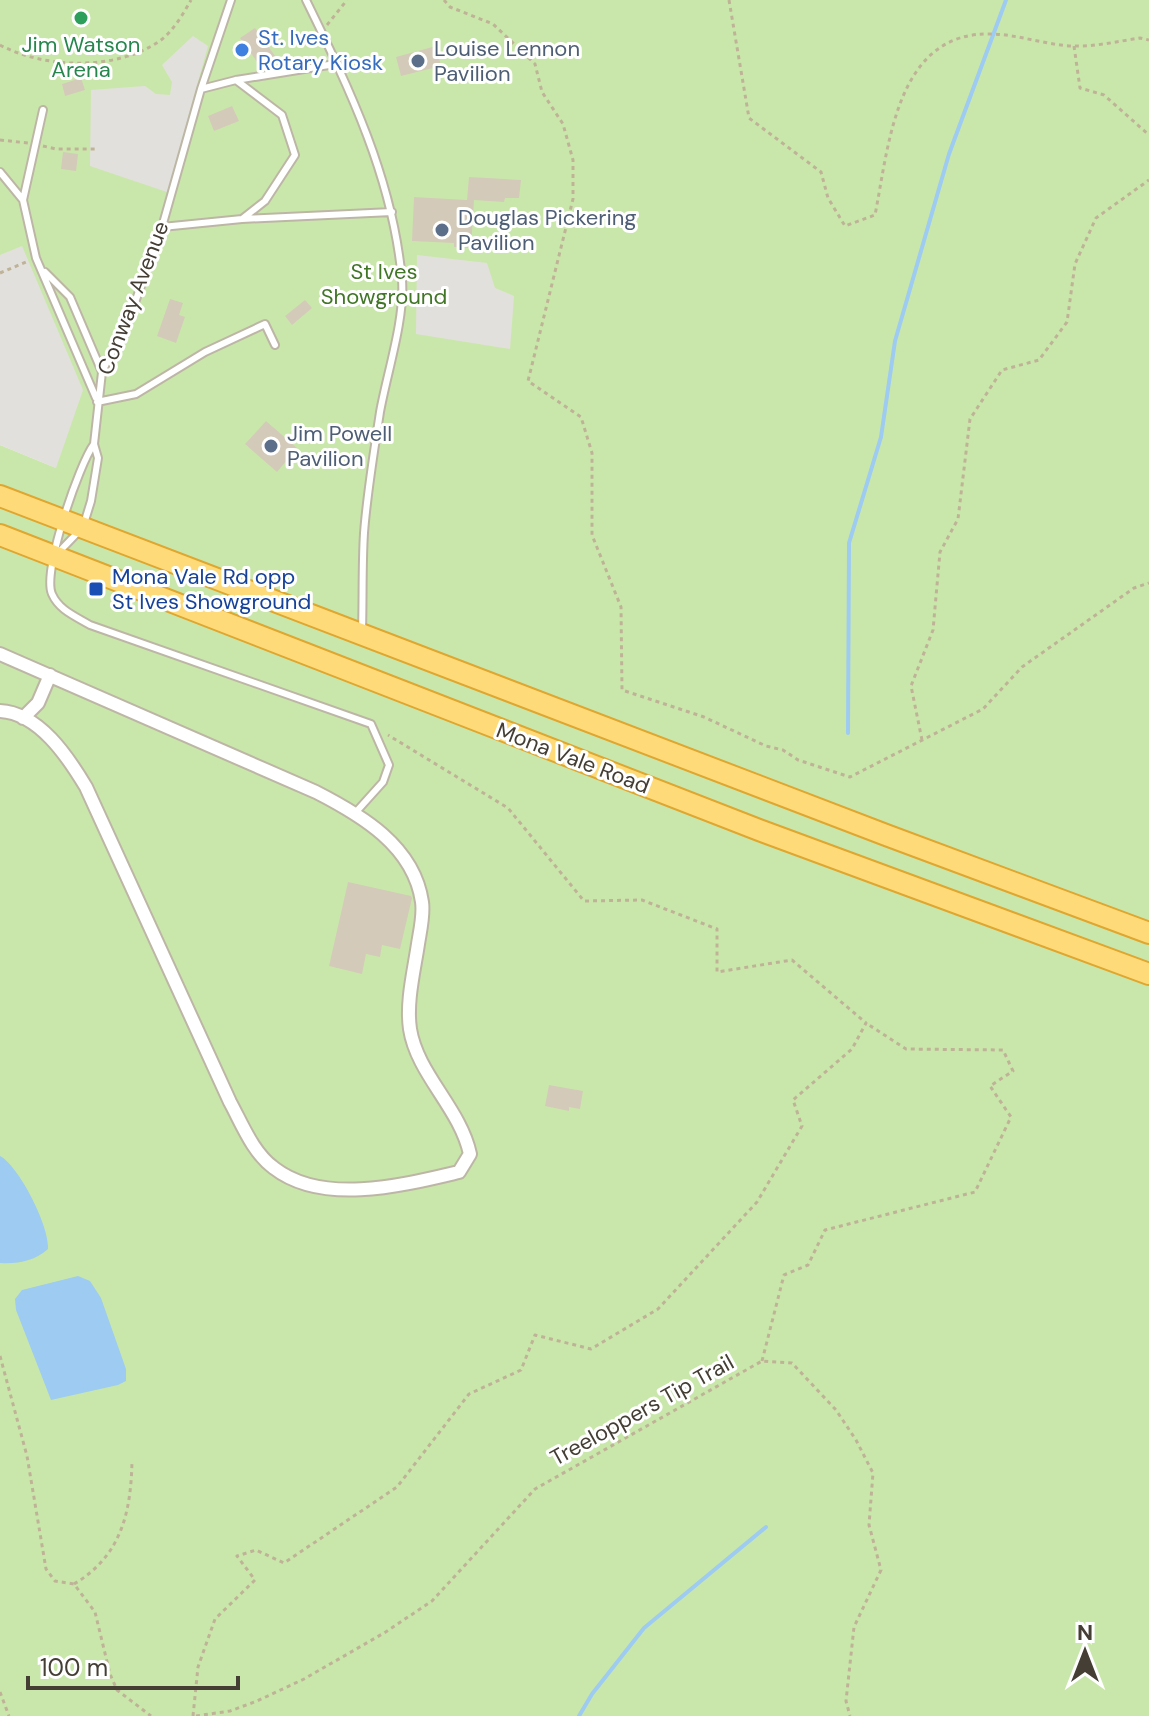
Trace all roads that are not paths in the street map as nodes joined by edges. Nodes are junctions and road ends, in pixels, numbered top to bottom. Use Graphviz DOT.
graph roads {
  1 [pos="231,0"];
  2 [pos="306,0"];
  3 [pos="335,64"];
  4 [pos="236,80"];
  5 [pos="201,89"];
  6 [pos="43,110"];
  7 [pos="0,172"];
  8 [pos="23,200"];
  9 [pos="392,212"];
  10 [pos="242,219"];
  11 [pos="162,227"];
  12 [pos="42,269"];
  13 [pos="275,345"];
  14 [pos="102,372"];
  15 [pos="97,402"];
  16 [pos="94,444"];
  17 [pos="0,496"];
  18 [pos="63,519"];
  19 [pos="83,527"];
  20 [pos="0,535"];
  21 [pos="55,556"];
  22 [pos="362,635"];
  23 [pos="0,654"];
  24 [pos="50,675"];
  25 [pos="0,711"];
  26 [pos="23,718"];
  27 [pos="356,812"];
  28 [pos="1149,933"];
  29 [pos="1149,974"];
  1 -- 5 [label="lane, Conway Avenue"];
  2 -- 3 [label="lane"];
  3 -- 4 [label="lane"];
  3 -- 9 [label="lane"];
  4 -- 5 [label="lane"];
  4 -- 10 [label="lane"];
  5 -- 11 [label="lane, Conway Avenue"];
  6 -- 8 [label="lane"];
  7 -- 8 [label="lane, Conway Avenue"];
  8 -- 12 [label="lane, Conway Avenue"];
  9 -- 10 [label="lane"];
  9 -- 22 [label="lane"];
  10 -- 11 [label="lane"];
  11 -- 14 [label="lane, Conway Avenue"];
  12 -- 14 [label="lane"];
  12 -- 15 [label="lane, Conway Avenue"];
  13 -- 15 [label="lane"];
  14 -- 15 [label="lane, Conway Avenue"];
  15 -- 16 [label="lane"];
  16 -- 18 [label="lane"];
  16 -- 19 [label="lane"];
  17 -- 18 [label="highway, Mona Vale Road"];
  18 -- 19 [label="highway, Mona Vale Road"];
  18 -- 21 [label="lane"];
  19 -- 21 [label="lane"];
  19 -- 22 [label="highway, Mona Vale Road"];
  20 -- 21 [label="highway, Mona Vale Road"];
  21 -- 27 [label="lane"];
  21 -- 29 [label="highway, Mona Vale Road"];
  22 -- 28 [label="highway, Mona Vale Road"];
  23 -- 24 [label="street"];
  24 -- 26 [label="street"];
  24 -- 27 [label="street"];
  25 -- 26 [label="street"];
  26 -- 27 [label="street"];
}
